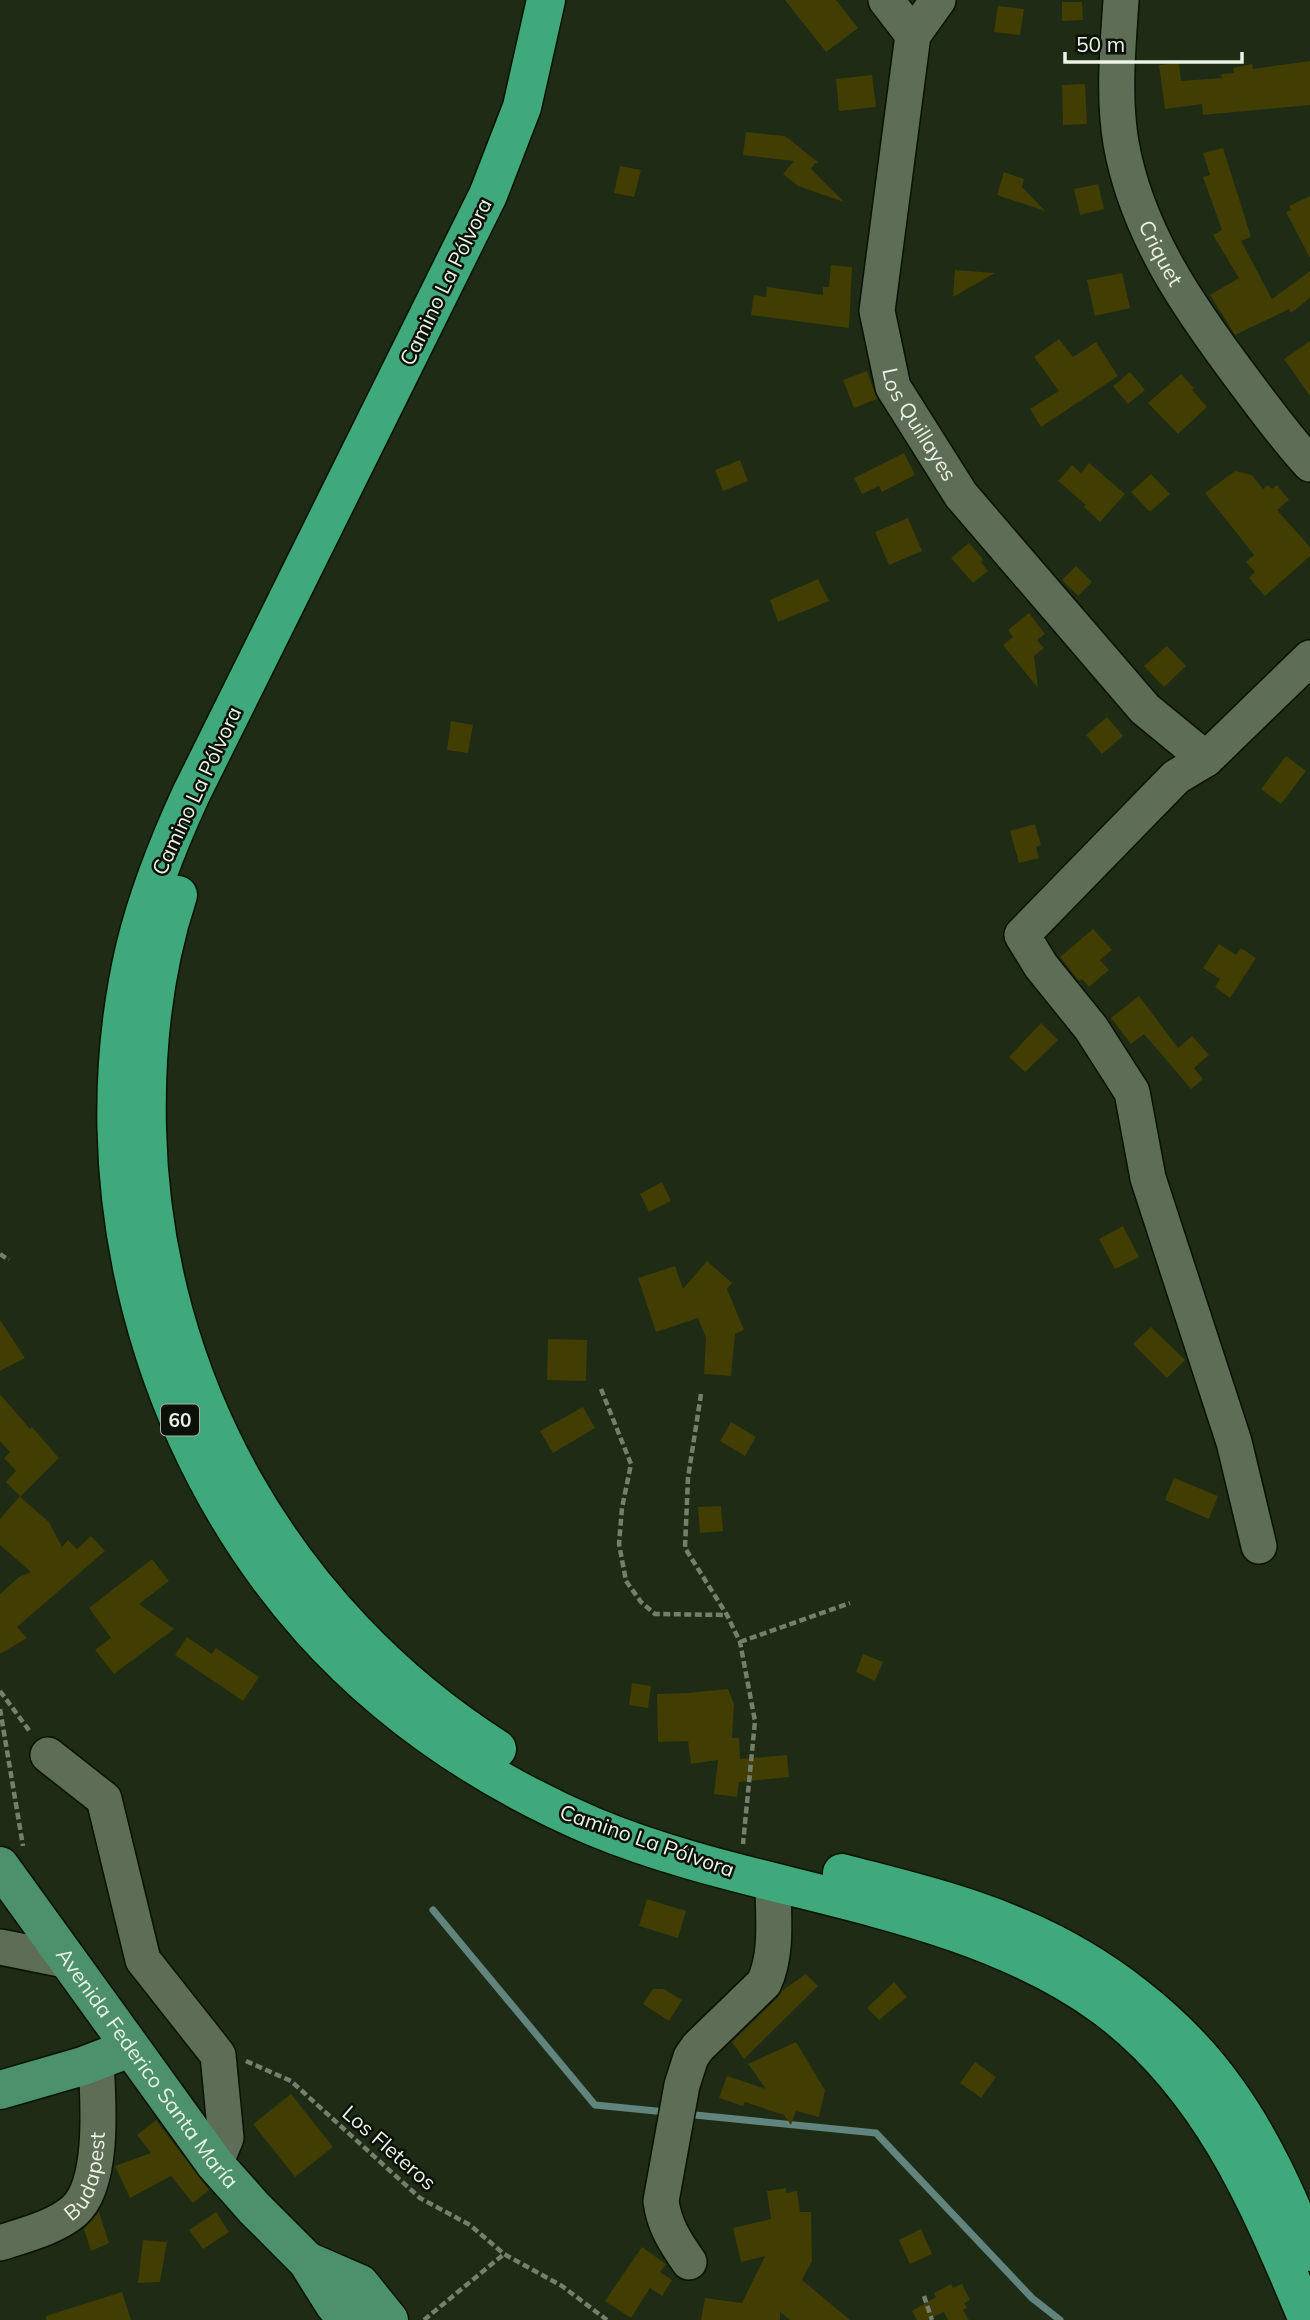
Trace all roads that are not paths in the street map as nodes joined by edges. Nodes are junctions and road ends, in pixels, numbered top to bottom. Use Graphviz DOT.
graph roads {
  1 [pos="546,0"];
  2 [pos="571,0"];
  3 [pos="886,0"];
  4 [pos="938,0"];
  5 [pos="1121,0"];
  6 [pos="913,35"];
  7 [pos="1310,464"];
  8 [pos="1310,658"];
  9 [pos="1206,759"];
  10 [pos="1259,1546"];
  11 [pos="48,1755"];
  12 [pos="12,1858"];
  13 [pos="774,1883"];
  14 [pos="0,1947"];
  15 [pos="70,1961"];
  16 [pos="113,2054"];
  17 [pos="0,2090"];
  18 [pos="215,2164"];
  19 [pos="0,2243"];
  20 [pos="1310,2252"];
  21 [pos="689,2262"];
  22 [pos="365,2316"];
  23 [pos="1308,2320"];
  1 -- 13 [label="highway, Camino La Pólvora / 60"];
  2 -- 20 [label="highway, Camino La Pólvora / 60"];
  3 -- 6 [label="street"];
  4 -- 6 [label="street, Los Quillayes"];
  5 -- 7 [label="street, Criquet"];
  6 -- 9 [label="street, Los Quillayes"];
  8 -- 9 [label="street"];
  9 -- 10 [label="street"];
  11 -- 18 [label="street"];
  12 -- 15 [label="main road, Avenida Federico Santa María"];
  13 -- 21 [label="street"];
  13 -- 23 [label="highway, Camino La Pólvora / 60"];
  14 -- 15 [label="street"];
  15 -- 16 [label="main road, Avenida Federico Santa María"];
  16 -- 17 [label="main road"];
  16 -- 18 [label="main road, Avenida Federico Santa María"];
  16 -- 19 [label="street, Budapest"];
  18 -- 22 [label="main road, Avenida Federico Santa María"];
}
